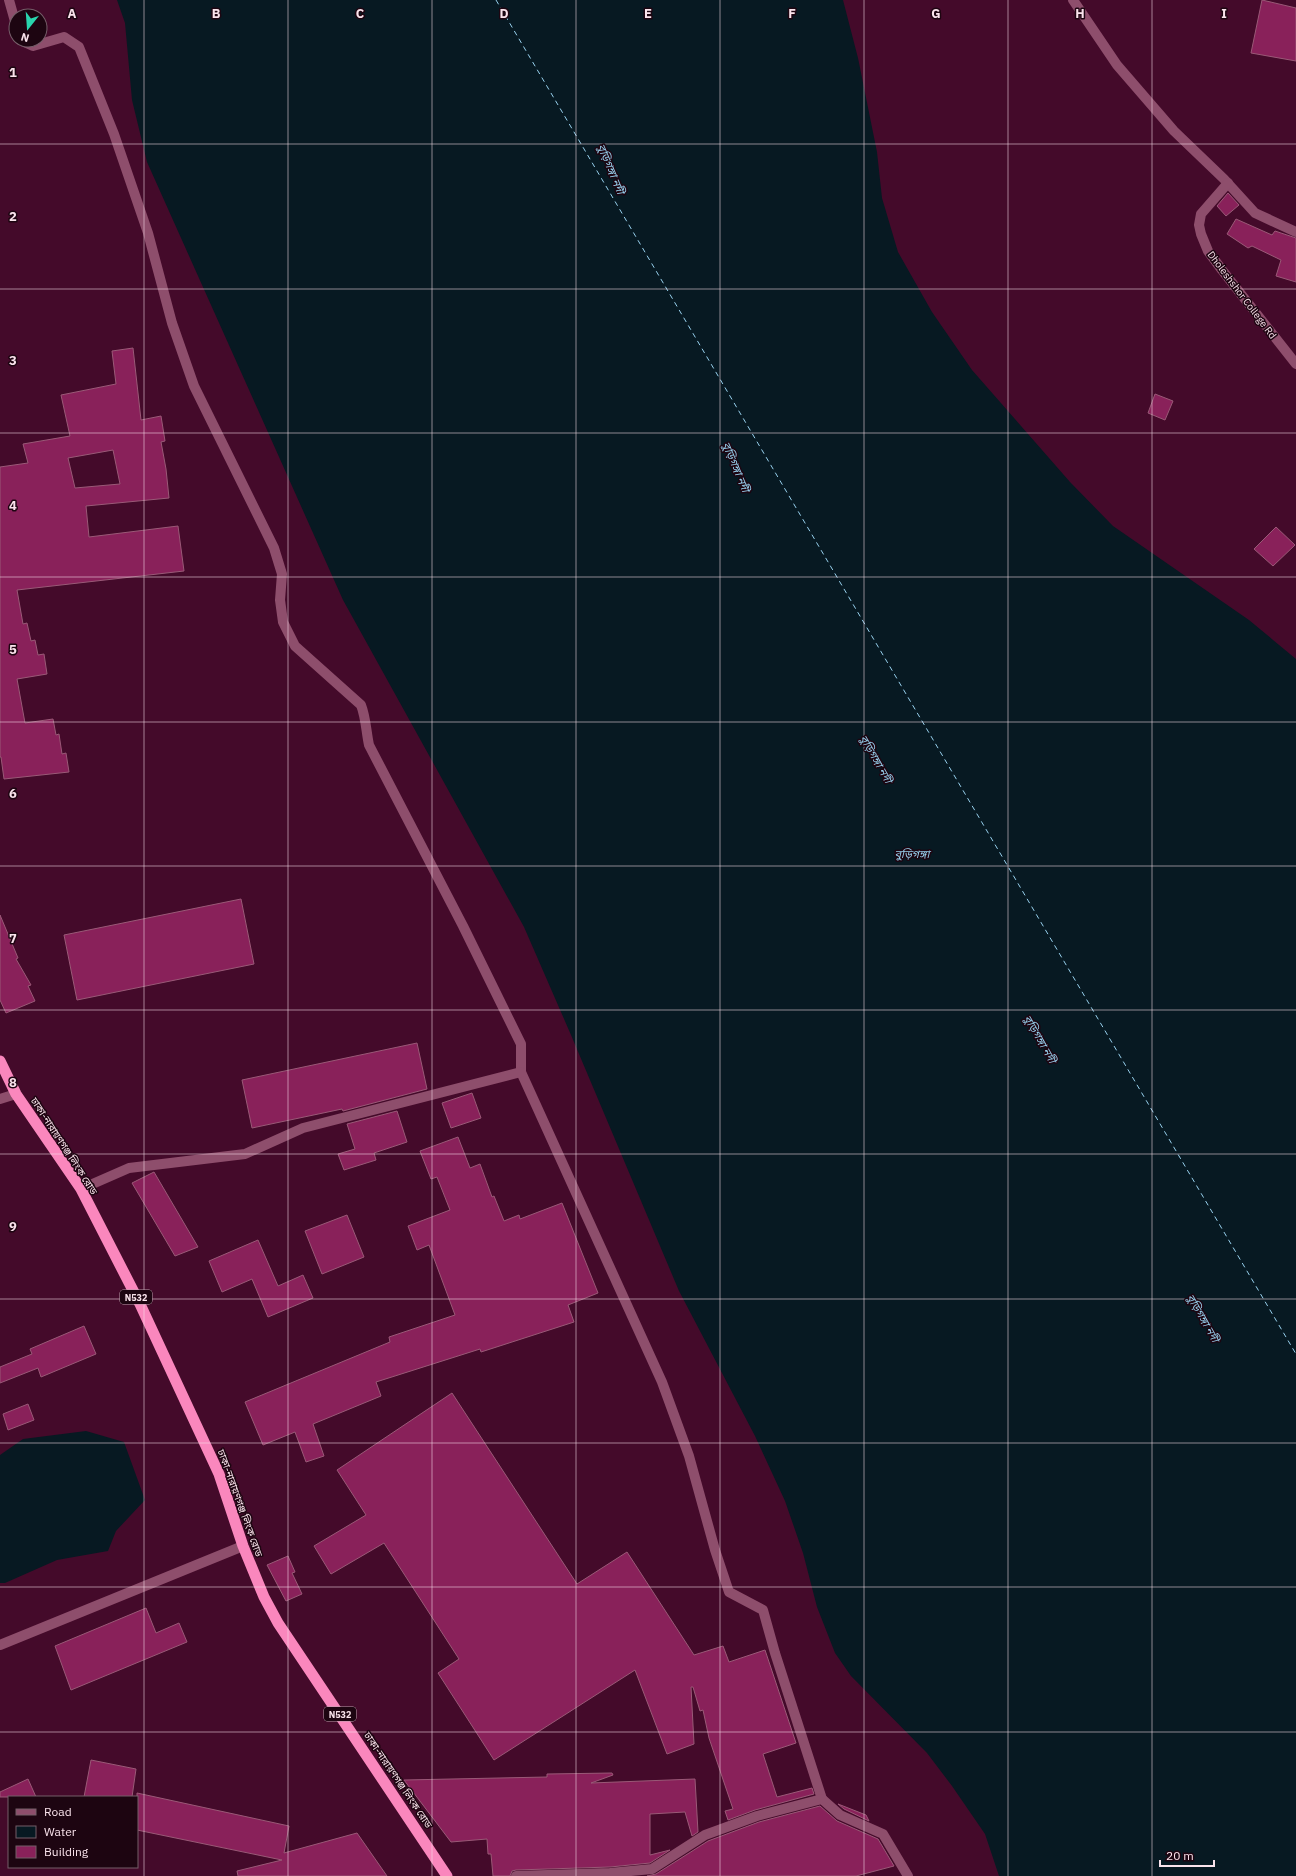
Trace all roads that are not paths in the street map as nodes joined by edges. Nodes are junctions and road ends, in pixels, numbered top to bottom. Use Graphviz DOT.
graph roads {
  1 [pos="1073,0"];
  2 [pos="48,42"];
  3 [pos="1228,183"];
  4 [pos="1296,232"];
  5 [pos="1296,364"];
  6 [pos="0,1061"];
  7 [pos="521,1072"];
  8 [pos="16,1094"];
  9 [pos="0,1099"];
  10 [pos="81,1189"];
  11 [pos="243,1546"];
  12 [pos="0,1646"];
  13 [pos="822,1799"];
  14 [pos="447,1876"];
  15 [pos="516,1876"];
  16 [pos="908,1876"];
  1 -- 3 [label="street"];
  2 -- 7 [label="street"];
  3 -- 4 [label="street"];
  3 -- 5 [label="street, Dholeshshor College Rd"];
  6 -- 8 [label="highway, ঢাকা-নারায়ণগঞ্জ লিংক রোড / N532"];
  7 -- 10 [label="street"];
  7 -- 13 [label="street"];
  8 -- 9 [label="street"];
  8 -- 10 [label="highway, ঢাকা-নারায়ণগঞ্জ লিংক রোড / N532"];
  10 -- 11 [label="highway, ঢাকা-নারায়ণগঞ্জ লিংক রোড / N532"];
  11 -- 12 [label="street"];
  11 -- 14 [label="highway, ঢাকা-নারায়ণগঞ্জ লিংক রোড / N532"];
  13 -- 15 [label="street"];
  13 -- 16 [label="street"];
}
